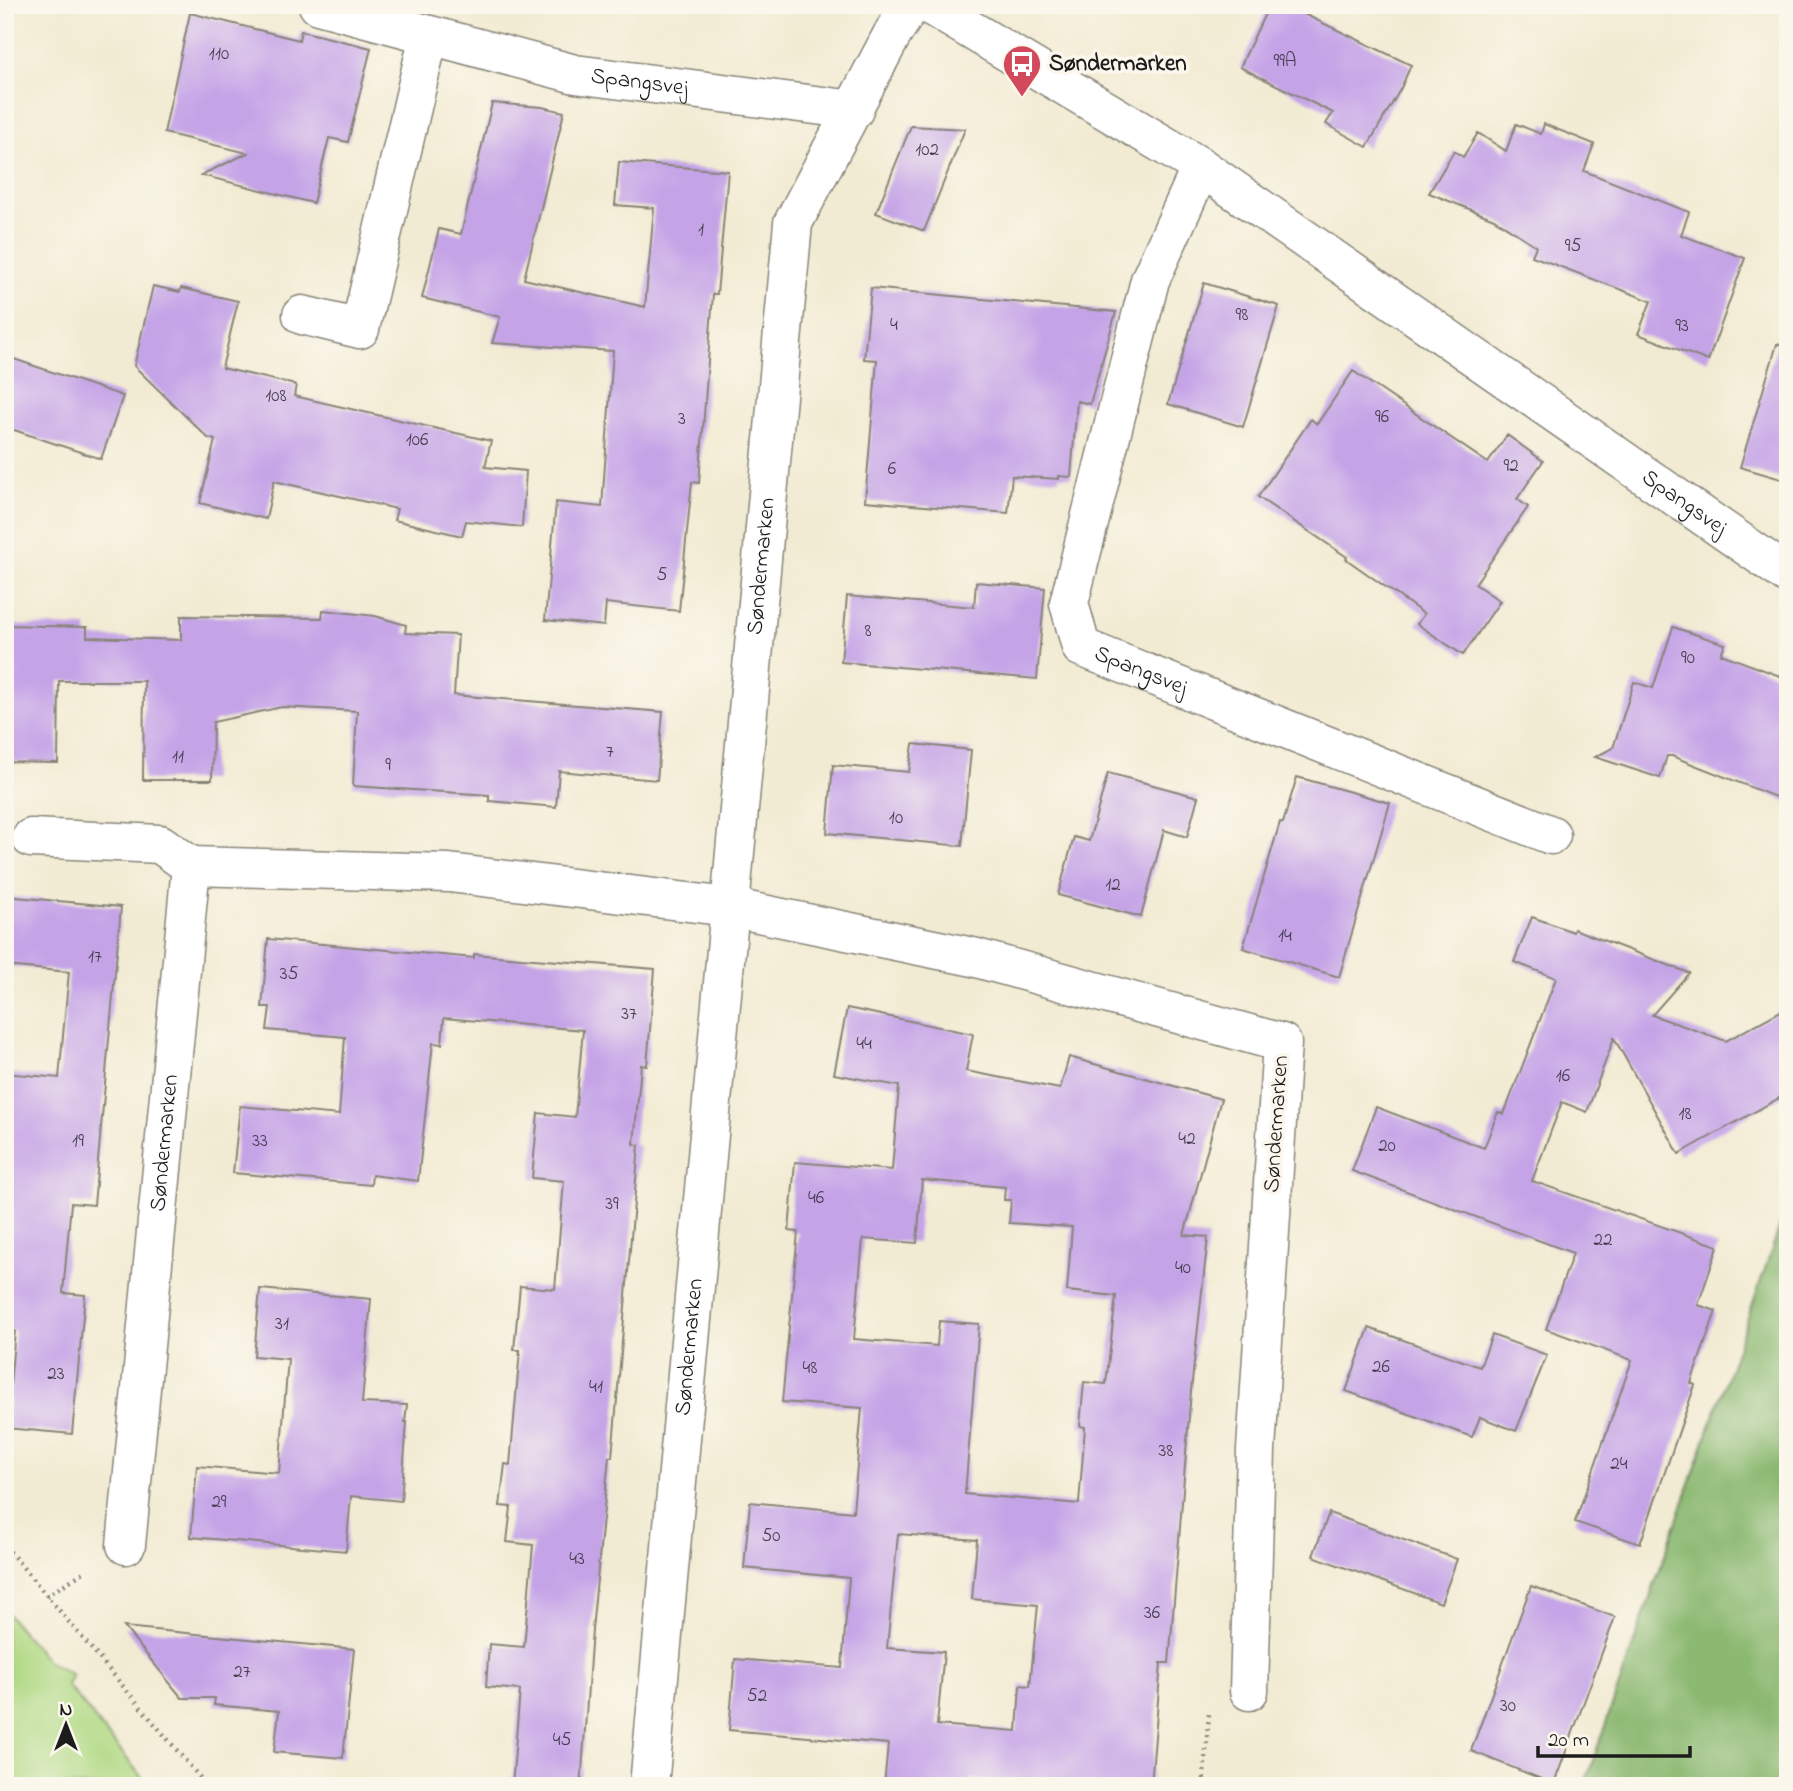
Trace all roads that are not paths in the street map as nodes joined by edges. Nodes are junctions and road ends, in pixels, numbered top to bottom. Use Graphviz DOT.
graph roads {
  1 [pos="318,5"];
  2 [pos="911,5"];
  3 [pos="929,5"];
  4 [pos="429,35"];
  5 [pos="854,110"];
  6 [pos="1200,167"];
  7 [pos="302,315"];
  8 [pos="1788,575"];
  9 [pos="1552,835"];
  10 [pos="32,838"];
  11 [pos="191,866"];
  12 [pos="729,907"];
  13 [pos="126,1545"];
  14 [pos="1249,1691"];
  15 [pos="649,1786"];
  1 -- 4 [label="street, Spangsvej"];
  2 -- 5 [label="street, Søndermarken"];
  3 -- 6 [label="street, Spangsvej"];
  4 -- 5 [label="street, Spangsvej"];
  4 -- 7 [label="street"];
  5 -- 12 [label="street, Søndermarken"];
  6 -- 8 [label="street, Spangsvej"];
  6 -- 9 [label="street, Spangsvej"];
  10 -- 11 [label="street"];
  11 -- 12 [label="street, Søndermarken"];
  11 -- 13 [label="street, Søndermarken"];
  12 -- 14 [label="street, Søndermarken"];
  12 -- 15 [label="street, Søndermarken"];
}
